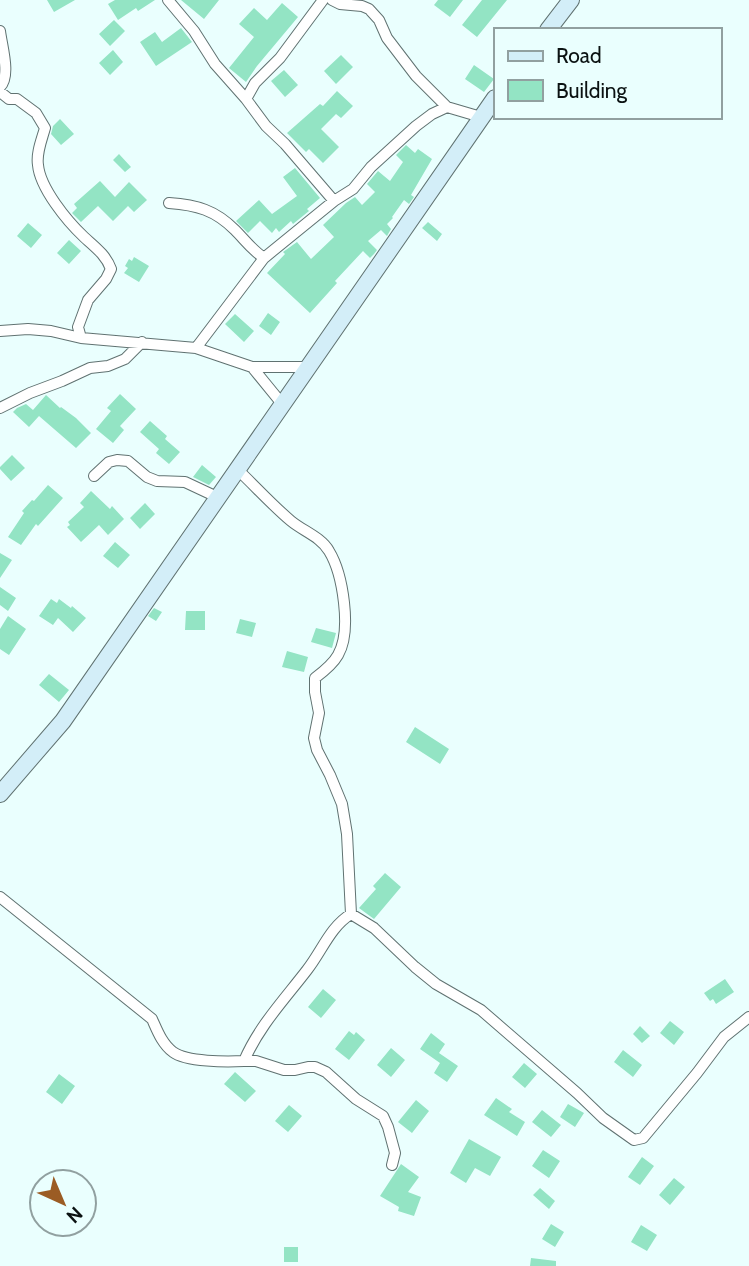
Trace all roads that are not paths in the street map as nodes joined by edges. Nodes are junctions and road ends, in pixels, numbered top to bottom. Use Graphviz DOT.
graph roads {
  1 [pos="323,0"];
  2 [pos="332,0"];
  3 [pos="570,0"];
  4 [pos="170,1"];
  5 [pos="549,28"];
  6 [pos="0,31"];
  7 [pos="0,90"];
  8 [pos="246,99"];
  9 [pos="494,99"];
  10 [pos="447,107"];
  11 [pos="481,117"];
  12 [pos="334,201"];
  13 [pos="169,203"];
  14 [pos="264,258"];
  15 [pos="0,331"];
  16 [pos="81,338"];
  17 [pos="142,342"];
  18 [pos="196,348"];
  19 [pos="252,367"];
  20 [pos="309,367"];
  21 [pos="283,405"];
  22 [pos="0,408"];
  23 [pos="237,469"];
  24 [pos="94,476"];
  25 [pos="218,497"];
  26 [pos="0,794"];
  27 [pos="0,897"];
  28 [pos="351,914"];
  29 [pos="749,1017"];
  30 [pos="244,1061"];
  31 [pos="392,1165"];
  1 -- 8 [label="street"];
  2 -- 10 [label="street"];
  3 -- 5 [label="street"];
  4 -- 8 [label="street"];
  6 -- 7 [label="street"];
  7 -- 16 [label="street"];
  8 -- 12 [label="street"];
  9 -- 11 [label="street"];
  10 -- 11 [label="street"];
  10 -- 12 [label="street"];
  11 -- 20 [label="street"];
  12 -- 14 [label="street"];
  13 -- 14 [label="street"];
  14 -- 18 [label="street"];
  15 -- 16 [label="street"];
  16 -- 17 [label="street"];
  17 -- 18 [label="street"];
  17 -- 22 [label="street"];
  18 -- 19 [label="street"];
  19 -- 20 [label="street"];
  19 -- 21 [label="street"];
  20 -- 21 [label="street"];
  21 -- 23 [label="street"];
  23 -- 25 [label="street"];
  23 -- 28 [label="street"];
  24 -- 25 [label="street"];
  25 -- 26 [label="street"];
  27 -- 30 [label="street"];
  28 -- 29 [label="street"];
  28 -- 30 [label="street"];
  30 -- 31 [label="street"];
}
